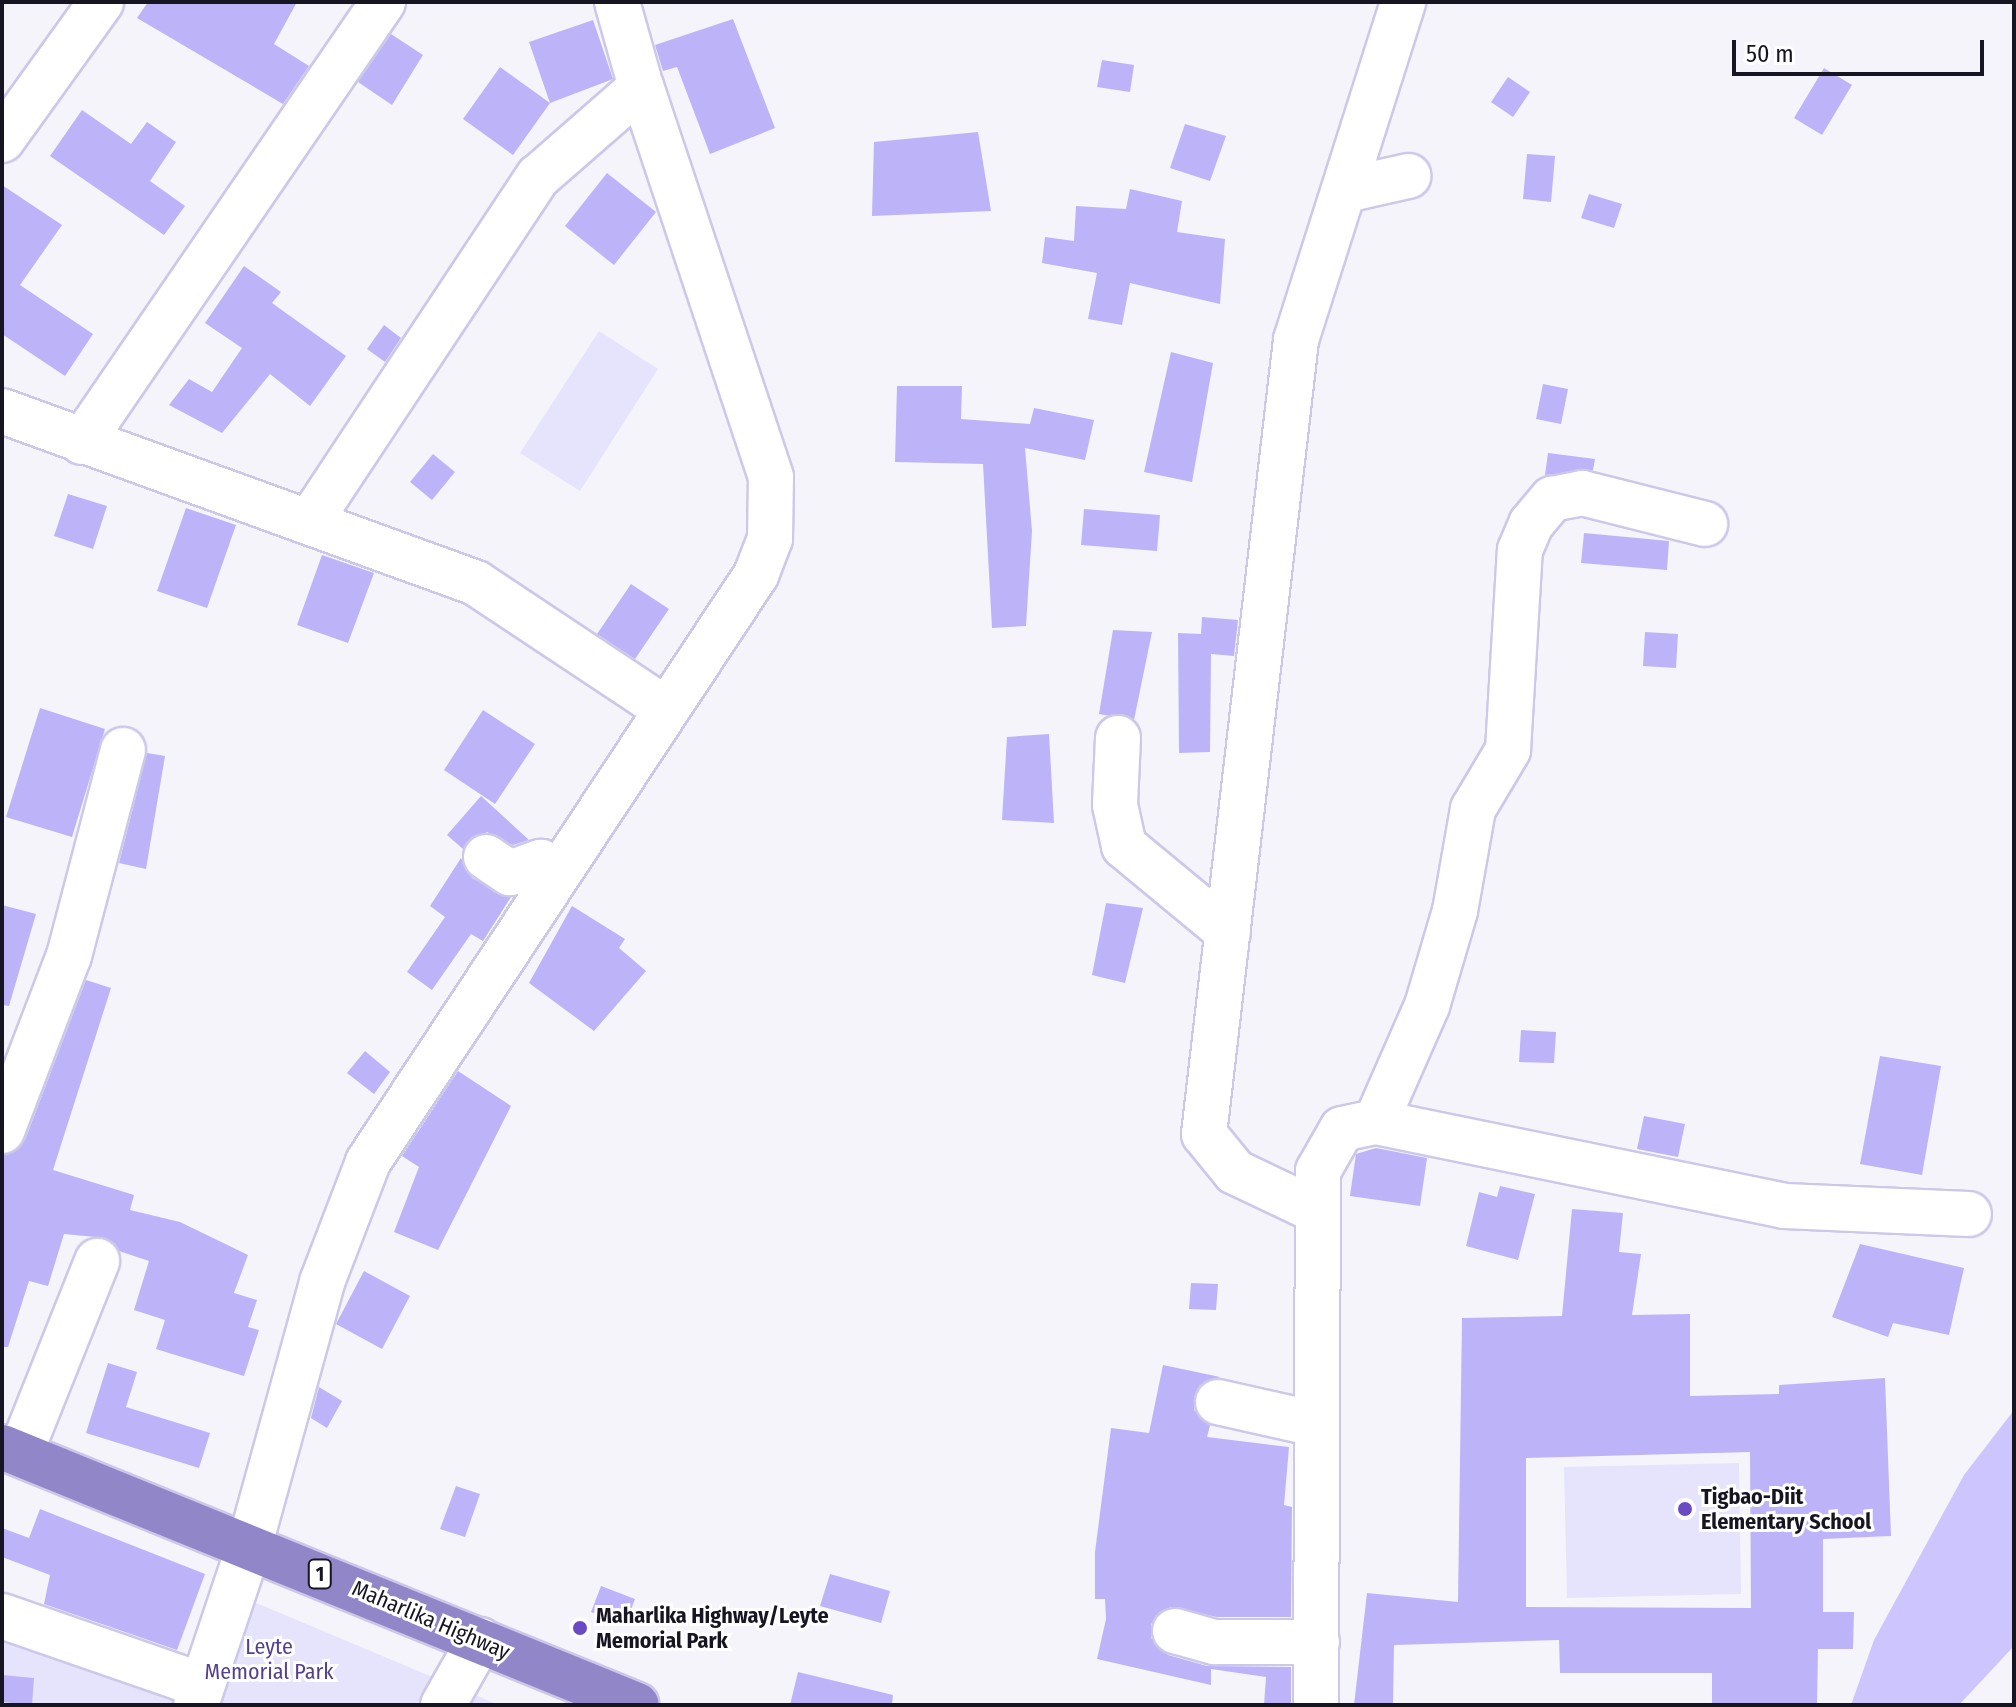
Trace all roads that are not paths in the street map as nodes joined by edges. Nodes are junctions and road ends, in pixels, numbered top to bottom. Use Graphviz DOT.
graph roads {
  1 [pos="101,2"];
  2 [pos="383,2"];
  3 [pos="617,2"];
  4 [pos="1403,2"];
  5 [pos="641,87"];
  6 [pos="2,140"];
  7 [pos="1408,176"];
  8 [pos="1346,190"];
  9 [pos="2,411"];
  10 [pos="82,442"];
  11 [pos="310,521"];
  12 [pos="1705,524"];
  13 [pos="664,708"];
  14 [pos="1118,738"];
  15 [pos="123,750"];
  16 [pos="486,857"];
  17 [pos="557,872"];
  18 [pos="1228,932"];
  19 [pos="1376,1122"];
  20 [pos="2,1131"];
  21 [pos="1317,1211"];
  22 [pos="1969,1214"];
  23 [pos="97,1261"];
  24 [pos="1218,1402"];
  25 [pos="1316,1424"];
  26 [pos="11,1450"];
  27 [pos="250,1544"];
  28 [pos="2,1616"];
  29 [pos="1175,1631"];
  30 [pos="480,1640"];
  31 [pos="1317,1642"];
  32 [pos="197,1694"];
  33 [pos="443,1705"];
  34 [pos="637,1705"];
  35 [pos="1316,1705"];
  1 -- 6 [label="street"];
  2 -- 10 [label="street"];
  3 -- 5 [label="street"];
  4 -- 8 [label="street"];
  5 -- 11 [label="street"];
  5 -- 13 [label="street"];
  7 -- 8 [label="street"];
  8 -- 18 [label="street"];
  9 -- 10 [label="street"];
  10 -- 11 [label="street"];
  11 -- 13 [label="street"];
  12 -- 19 [label="street"];
  13 -- 17 [label="street"];
  14 -- 18 [label="street"];
  15 -- 20 [label="street"];
  16 -- 17 [label="street"];
  17 -- 27 [label="street"];
  18 -- 21 [label="street"];
  19 -- 21 [label="street"];
  19 -- 22 [label="street"];
  21 -- 25 [label="street"];
  23 -- 26 [label="street"];
  24 -- 25 [label="street"];
  25 -- 31 [label="street"];
  26 -- 27 [label="highway, Maharlika Highway / 1"];
  27 -- 30 [label="highway, Maharlika Highway / 1"];
  27 -- 32 [label="street"];
  28 -- 32 [label="street"];
  29 -- 31 [label="street"];
  30 -- 33 [label="street"];
  30 -- 34 [label="highway, Maharlika Highway / 1"];
  31 -- 35 [label="street"];
}
